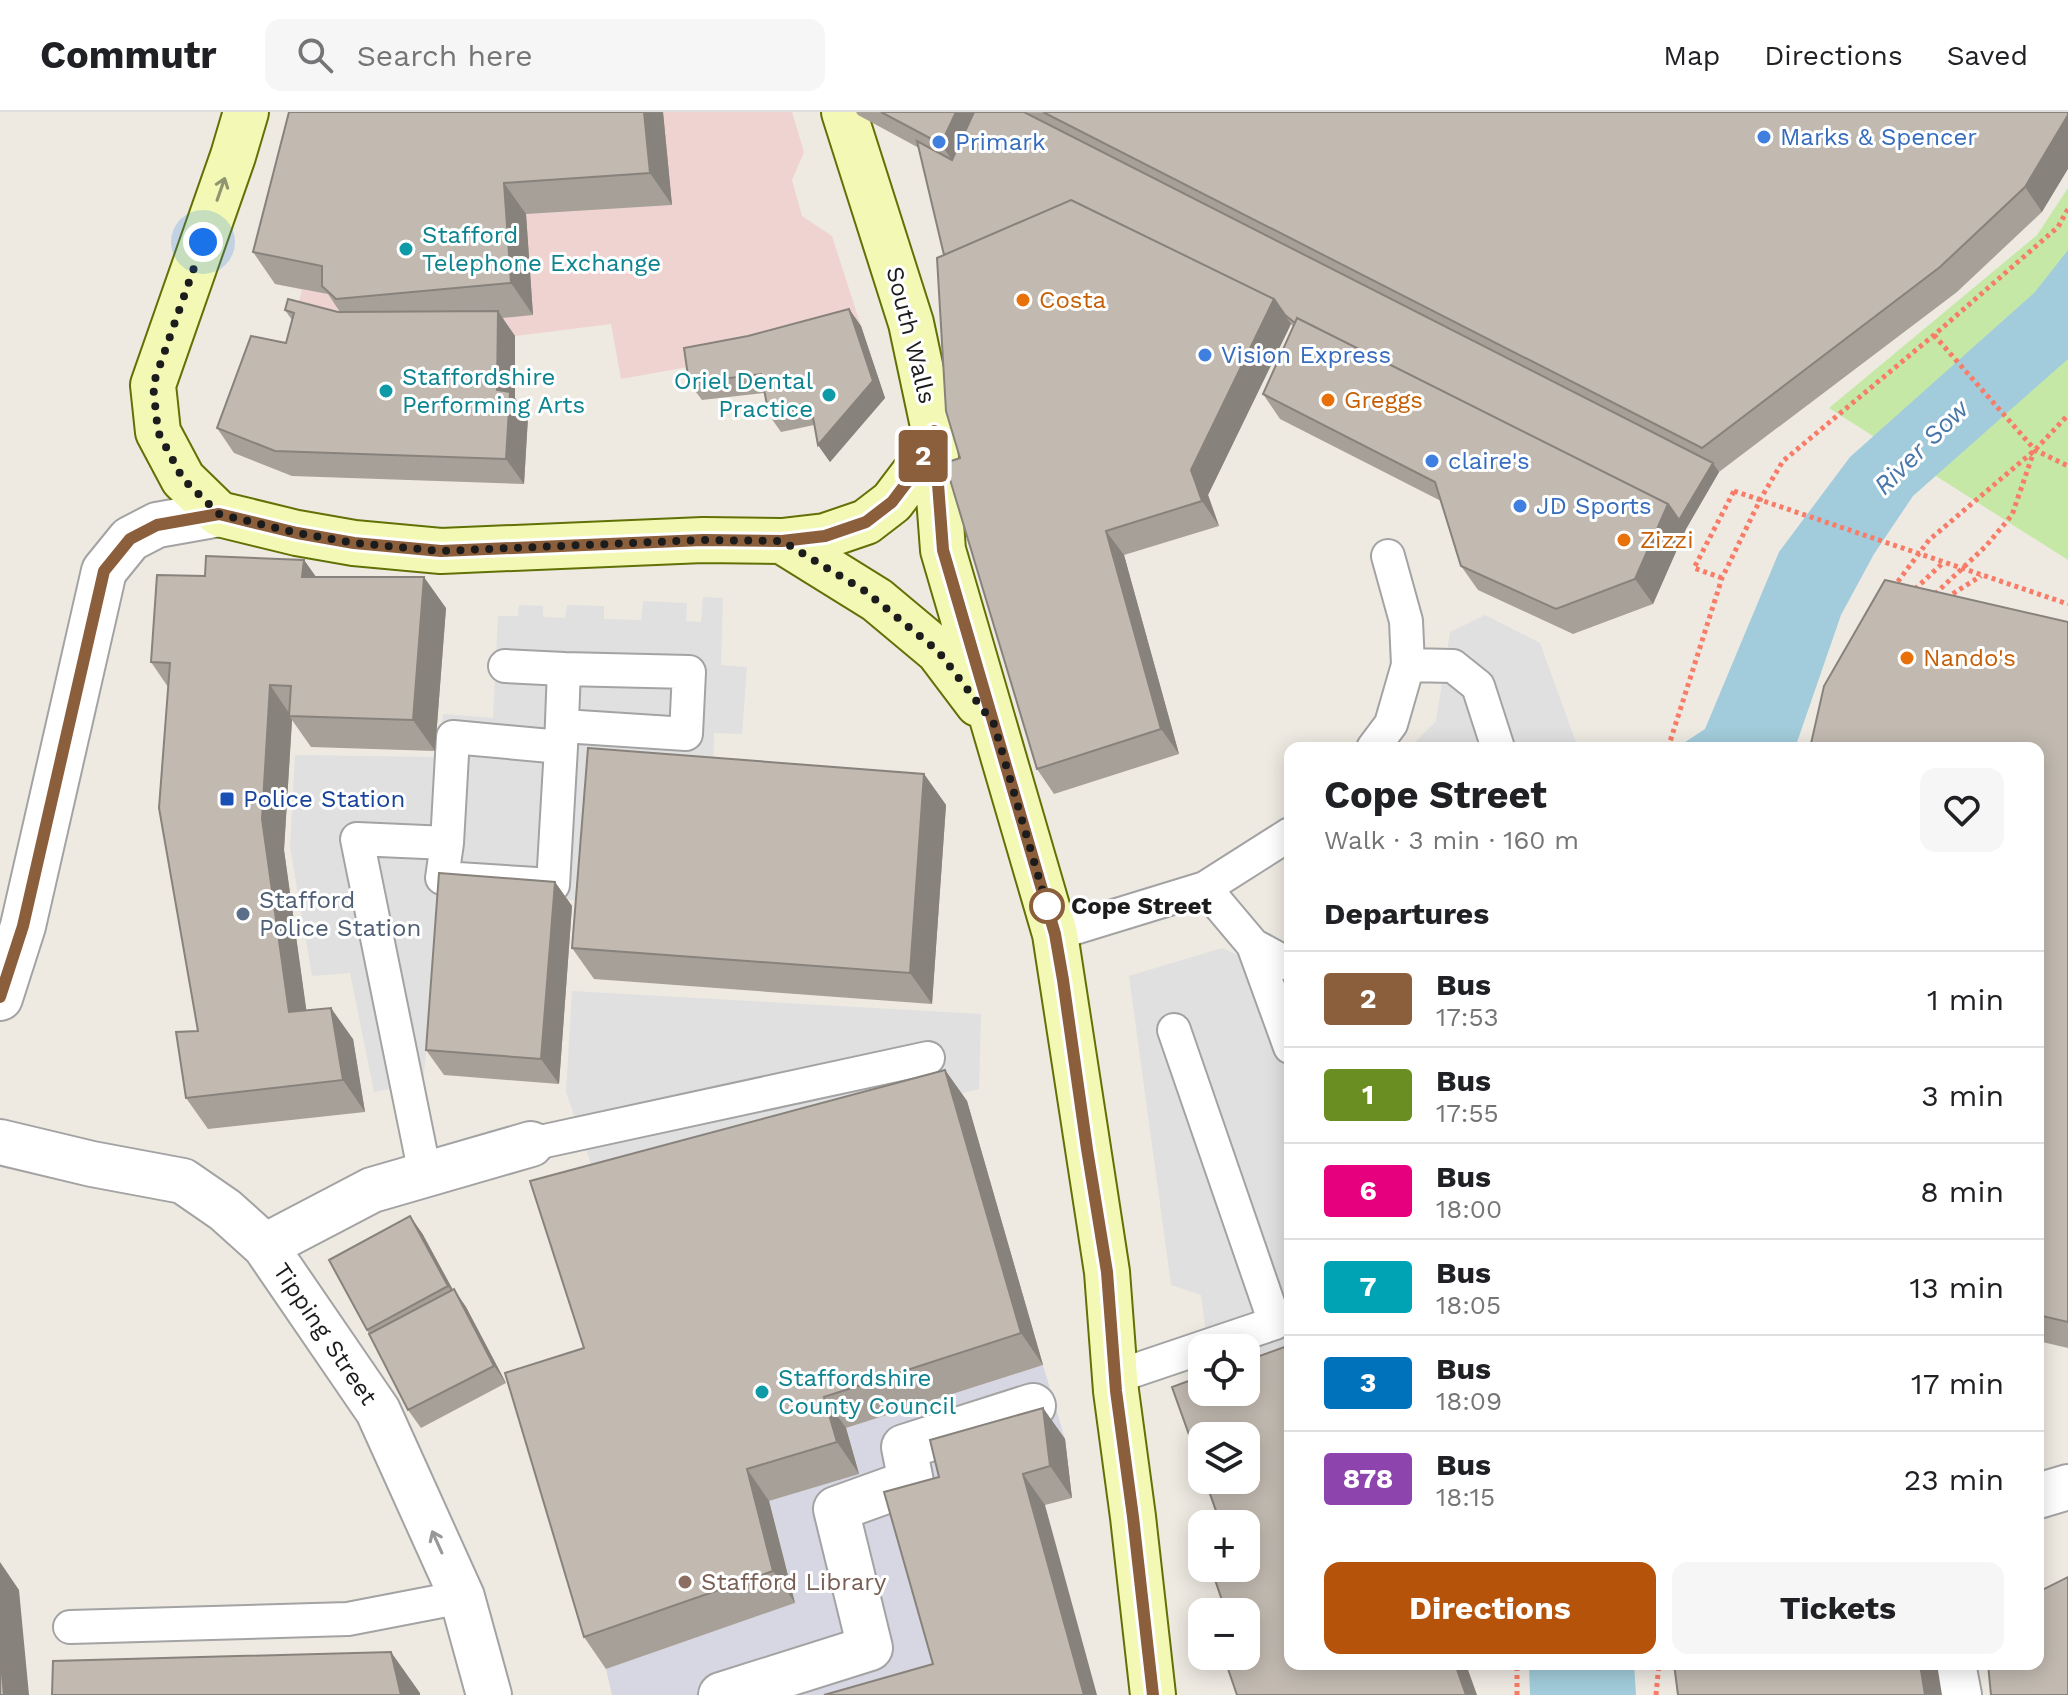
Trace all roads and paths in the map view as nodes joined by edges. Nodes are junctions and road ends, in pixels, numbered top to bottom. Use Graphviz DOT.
graph roads {
  1 [pos="246,112"];
  2 [pos="844,112"];
  3 [pos="2068,209"];
  4 [pos="1934,335"];
  5 [pos="2068,415"];
  6 [pos="934,431"];
  7 [pos="2035,450"];
  8 [pos="2068,466"];
  9 [pos="219,514"];
  10 [pos="782,541"];
  11 [pos="1388,556"];
  12 [pos="1944,562"];
  13 [pos="1982,575"];
  14 [pos="1722,578"];
  15 [pos="1921,595"];
  16 [pos="1886,598"];
  17 [pos="1947,601"];
  18 [pos="2068,604"];
  19 [pos="1934,606"];
  20 [pos="1408,665"];
  21 [pos="505,666"];
  22 [pos="564,669"];
  23 [pos="994,724"];
  24 [pos="562,737"];
  25 [pos="1378,742"];
  26 [pos="1496,742"];
  27 [pos="1670,742"];
  28 [pos="1284,838"];
  29 [pos="447,843"];
  30 [pos="1205,888"];
  31 [pos="1055,934"];
  32 [pos="1253,945"];
  33 [pos="1284,962"];
  34 [pos="0,998"];
  35 [pos="1174,1030"];
  36 [pos="1284,1030"];
  37 [pos="928,1058"];
  38 [pos="0,1142"];
  39 [pos="531,1144"];
  40 [pos="425,1174"];
  41 [pos="265,1246"];
  42 [pos="1282,1321"];
  43 [pos="1115,1377"];
  44 [pos="1033,1406"];
  45 [pos="2068,1487"];
  46 [pos="2044,1494"];
  47 [pos="462,1597"];
  48 [pos="70,1627"];
  49 [pos="1517,1670"];
  50 [pos="1658,1670"];
  51 [pos="1954,1670"];
  52 [pos="489,1695"];
  53 [pos="721,1695"];
  54 [pos="1153,1695"];
  55 [pos="1517,1695"];
  56 [pos="1656,1695"];
  57 [pos="1959,1695"];
  9 -- 1 [label="street, one-way"];
  2 -- 6 [label="street, South Walls"];
  3 -- 4 [label="path"];
  4 -- 7 [label="path"];
  4 -- 14 [label="path"];
  5 -- 7 [label="path"];
  6 -- 10 [label="street"];
  6 -- 23 [label="street, South Walls"];
  7 -- 8 [label="path"];
  7 -- 16 [label="path"];
  7 -- 17 [label="path"];
  9 -- 10 [label="street"];
  9 -- 34 [label="street"];
  10 -- 23 [label="street"];
  11 -- 20 [label="lane"];
  12 -- 13 [label="path, bridge"];
  12 -- 14 [label="path, bridge"];
  12 -- 15 [label="path"];
  13 -- 18 [label="path, bridge"];
  13 -- 19 [label="path, bridge"];
  14 -- 27 [label="path"];
  20 -- 25 [label="lane"];
  20 -- 26 [label="lane"];
  21 -- 22 [label="lane"];
  22 -- 24 [label="lane"];
  22 -- 24 [label="lane"];
  23 -- 31 [label="street, South Walls"];
  24 -- 29 [label="lane"];
  24 -- 29 [label="lane"];
  28 -- 30 [label="lane"];
  29 -- 40 [label="lane"];
  30 -- 31 [label="lane"];
  30 -- 32 [label="lane"];
  31 -- 43 [label="street, South Walls"];
  32 -- 33 [label="lane"];
  32 -- 36 [label="lane"];
  35 -- 42 [label="lane"];
  37 -- 39 [label="lane"];
  38 -- 41 [label="street, Tipping Street"];
  39 -- 40 [label="street"];
  40 -- 41 [label="street"];
  47 -- 41 [label="street, Tipping Street, one-way"];
  42 -- 43 [label="lane"];
  43 -- 54 [label="street, South Walls"];
  44 -- 53 [label="street"];
  45 -- 46 [label="street"];
  47 -- 48 [label="lane"];
  47 -- 52 [label="street, Tipping Street"];
  49 -- 55 [label="path"];
  50 -- 56 [label="path"];
  51 -- 57 [label="street"];
}
